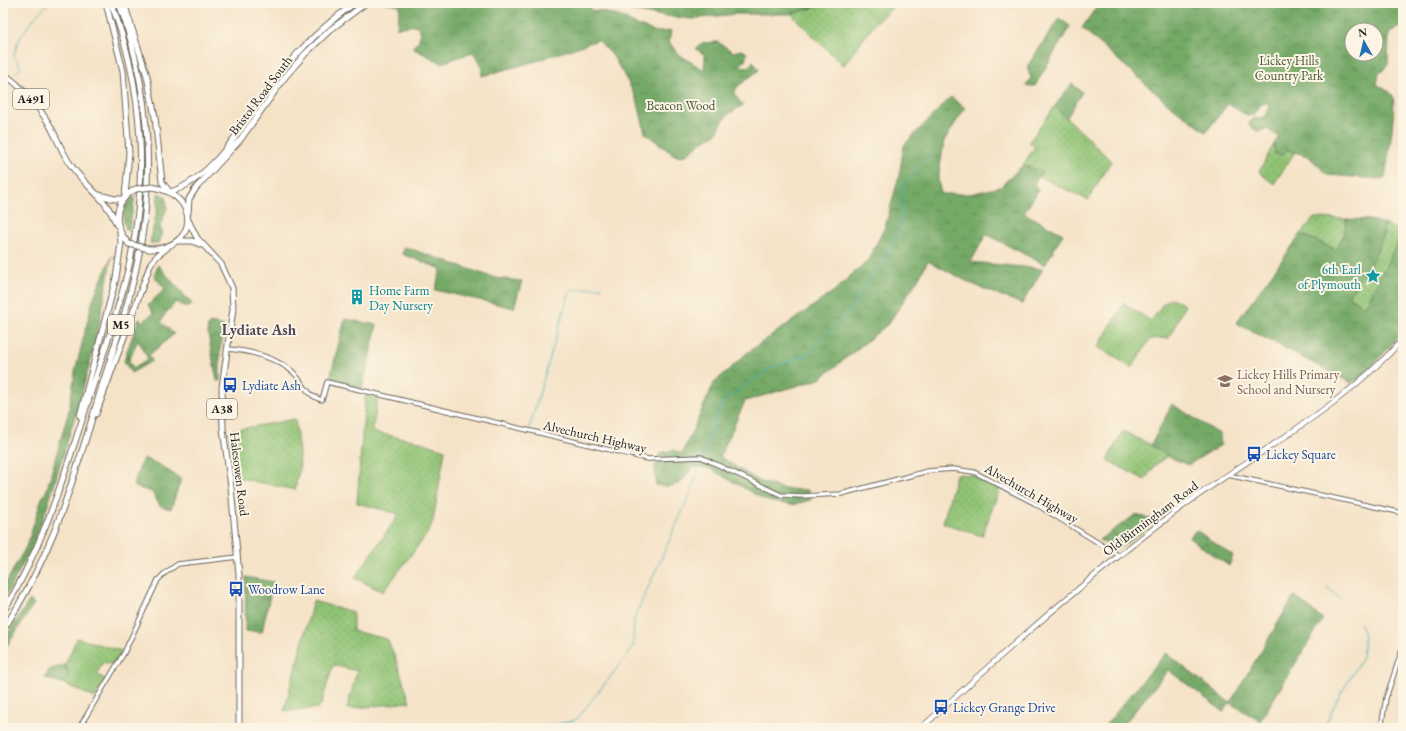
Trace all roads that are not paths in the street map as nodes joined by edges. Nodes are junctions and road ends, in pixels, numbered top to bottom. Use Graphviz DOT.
graph roads {
  1 [pos="106,3"];
  2 [pos="111,3"];
  3 [pos="119,3"];
  4 [pos="124,3"];
  5 [pos="356,3"];
  6 [pos="366,3"];
  7 [pos="3,72"];
  8 [pos="169,191"];
  9 [pos="99,195"];
  10 [pos="124,197"];
  11 [pos="188,213"];
  12 [pos="188,220"];
  13 [pos="117,225"];
  14 [pos="120,233"];
  15 [pos="178,241"];
  16 [pos="203,246"];
  17 [pos="167,248"];
  18 [pos="1403,339"];
  19 [pos="228,349"];
  20 [pos="80,459"];
  21 [pos="1228,475"];
  22 [pos="62,482"];
  23 [pos="1403,513"];
  24 [pos="1118,555"];
  25 [pos="238,557"];
  26 [pos="3,612"];
  27 [pos="3,630"];
  28 [pos="1403,647"];
  29 [pos="79,728"];
  30 [pos="239,728"];
  31 [pos="921,728"];
  32 [pos="1381,728"];
  1 -- 10 [label="highway"];
  2 -- 22 [label="highway, M5"];
  3 -- 20 [label="highway, M5"];
  4 -- 8 [label="highway"];
  5 -- 8 [label="highway, Bristol Road South"];
  6 -- 11 [label="highway, Bristol Road South"];
  7 -- 9 [label="highway, A491"];
  8 -- 10 [label="highway, bridge"];
  8 -- 11 [label="highway"];
  9 -- 10 [label="highway"];
  9 -- 13 [label="highway, A491"];
  10 -- 13 [label="highway"];
  11 -- 12 [label="highway"];
  12 -- 15 [label="highway"];
  12 -- 16 [label="highway, Halesowen Road / A38"];
  13 -- 14 [label="highway"];
  14 -- 17 [label="highway, bridge"];
  14 -- 22 [label="highway"];
  15 -- 16 [label="highway"];
  15 -- 17 [label="highway"];
  16 -- 19 [label="highway, Halesowen Road / A38"];
  17 -- 20 [label="highway"];
  18 -- 21 [label="main road, Old Birmingham Road"];
  19 -- 24 [label="street, Alvechurch Highway"];
  19 -- 25 [label="highway, Halesowen Road / A38"];
  20 -- 27 [label="highway, M5"];
  21 -- 23 [label="street"];
  21 -- 24 [label="main road, Old Birmingham Road"];
  22 -- 26 [label="highway, M5"];
  24 -- 31 [label="main road, Old Birmingham Road"];
  25 -- 29 [label="street"];
  25 -- 30 [label="highway, Halesowen Road / A38"];
  28 -- 32 [label="street"];
}
